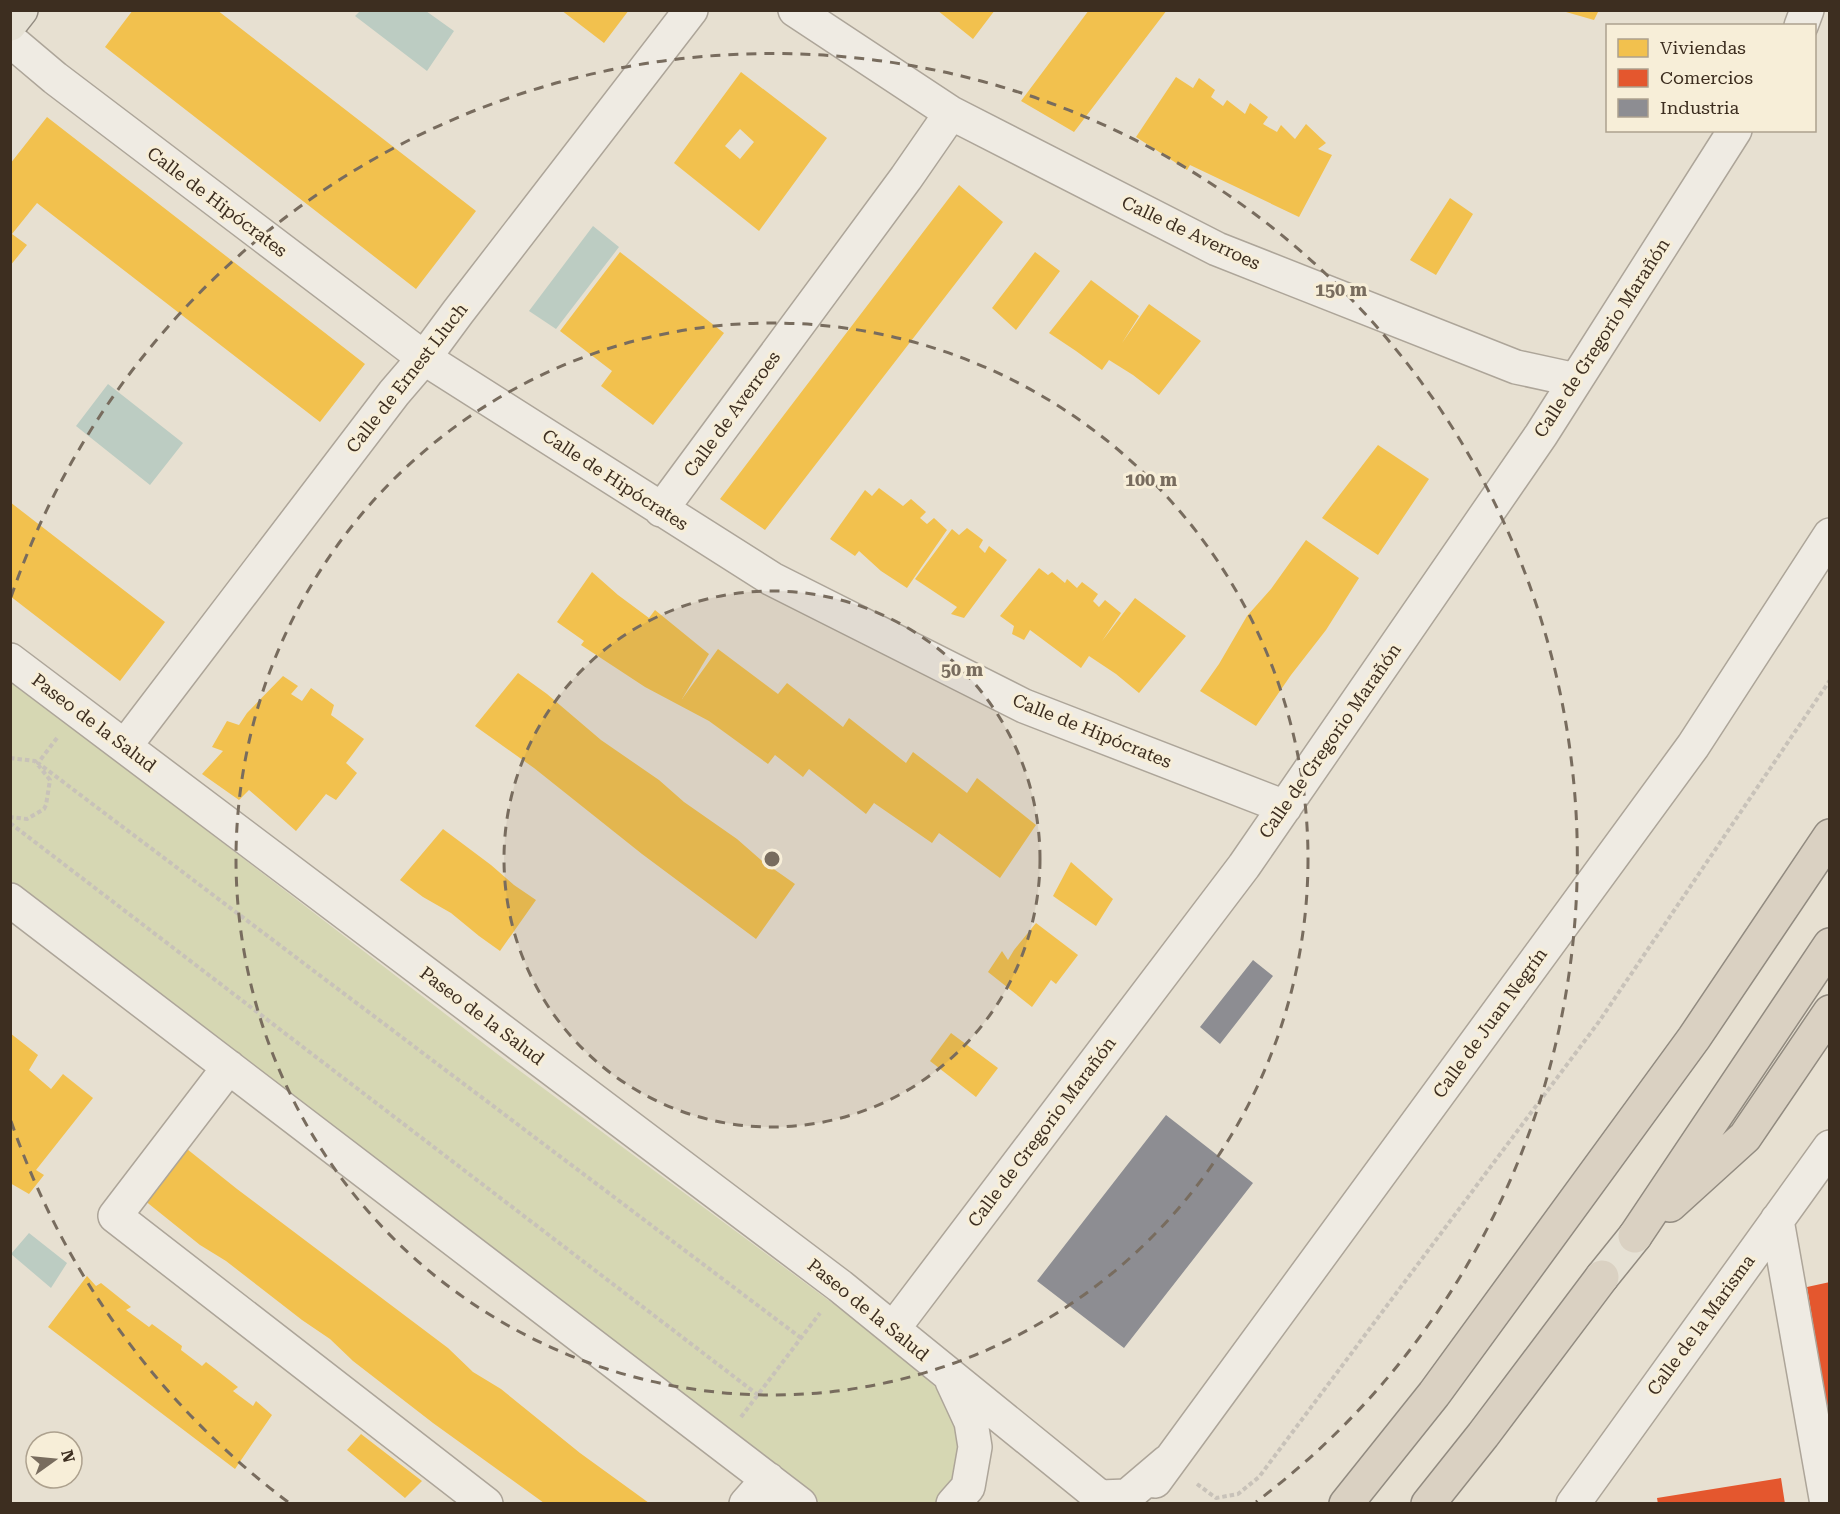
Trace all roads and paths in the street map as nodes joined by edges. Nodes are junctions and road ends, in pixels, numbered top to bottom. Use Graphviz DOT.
graph roads {
  1 [pos="21,10"];
  2 [pos="691,10"];
  3 [pos="795,10"];
  4 [pos="10,24"];
  5 [pos="10,40"];
  6 [pos="951,113"];
  7 [pos="1734,132"];
  8 [pos="424,358"];
  9 [pos="1576,380"];
  10 [pos="661,510"];
  11 [pos="1830,535"];
  12 [pos="10,660"];
  13 [pos="1830,680"];
  14 [pos="77,711"];
  15 [pos="124,746"];
  16 [pos="10,758"];
  17 [pos="38,763"];
  18 [pos="1285,807"];
  19 [pos="10,817"];
  20 [pos="10,823"];
  21 [pos="1830,836"];
  22 [pos="10,900"];
  23 [pos="1830,945"];
  24 [pos="1830,1012"];
  25 [pos="229,1066"];
  26 [pos="1830,1147"];
  27 [pos="1777,1220"];
  28 [pos="1635,1236"];
  29 [pos="1602,1277"];
  30 [pos="840,1286"];
  31 [pos="893,1329"];
  32 [pos="801,1338"];
  33 [pos="950,1375"];
  34 [pos="758,1395"];
  35 [pos="721,1443"];
  36 [pos="1167,1462"];
  37 [pos="768,1479"];
  38 [pos="1080,1491"];
  39 [pos="486,1503"];
  40 [pos="746,1503"];
  41 [pos="800,1503"];
  42 [pos="953,1503"];
  43 [pos="1140,1503"];
  44 [pos="1346,1503"];
  45 [pos="1428,1503"];
  46 [pos="1573,1503"];
  47 [pos="1827,1503"];
  1 -- 4 [label="main road"];
  2 -- 8 [label="street, Calle de Ernest Lluch"];
  3 -- 6 [label="street, Calle de Averroes"];
  5 -- 8 [label="street, Calle de Hipócrates"];
  6 -- 9 [label="street, Calle de Averroes"];
  6 -- 10 [label="street, Calle de Averroes"];
  7 -- 9 [label="street, Calle de Gregorio Marañón"];
  8 -- 10 [label="street, Calle de Hipócrates"];
  8 -- 15 [label="street, Calle de Ernest Lluch"];
  9 -- 18 [label="street, Calle de Gregorio Marañón"];
  10 -- 18 [label="street, Calle de Hipócrates"];
  11 -- 36 [label="street, Calle de Juan Negrín"];
  12 -- 14 [label="street, Paseo de la Salud"];
  13 -- 36 [label="path"];
  14 -- 15 [label="street, Paseo de la Salud"];
  14 -- 17 [label="path"];
  15 -- 30 [label="street, Paseo de la Salud"];
  16 -- 17 [label="path"];
  17 -- 19 [label="path"];
  17 -- 32 [label="path"];
  18 -- 31 [label="street, Calle de Gregorio Marañón"];
  20 -- 34 [label="path"];
  21 -- 44 [label="highway"];
  22 -- 25 [label="street"];
  23 -- 28 [label="highway"];
  24 -- 28 [label="highway"];
  25 -- 35 [label="street"];
  25 -- 39 [label="street"];
  26 -- 27 [label="street, Calle de la Marisma"];
  27 -- 46 [label="street, Calle de la Marisma"];
  27 -- 47 [label="street"];
  28 -- 29 [label="main road"];
  29 -- 45 [label="highway"];
  30 -- 31 [label="street, Paseo de la Salud"];
  30 -- 32 [label="path"];
  31 -- 33 [label="street, Paseo de la Salud"];
  32 -- 34 [label="path"];
  33 -- 38 [label="street, Paseo de la Salud"];
  33 -- 42 [label="street, Paseo de la Salud"];
  34 -- 35 [label="path"];
  35 -- 37 [label="street"];
  36 -- 38 [label="street, Paseo de la Salud"];
  36 -- 43 [label="street, Calle de Juan Negrín"];
  37 -- 40 [label="street"];
  37 -- 41 [label="street"];
}
